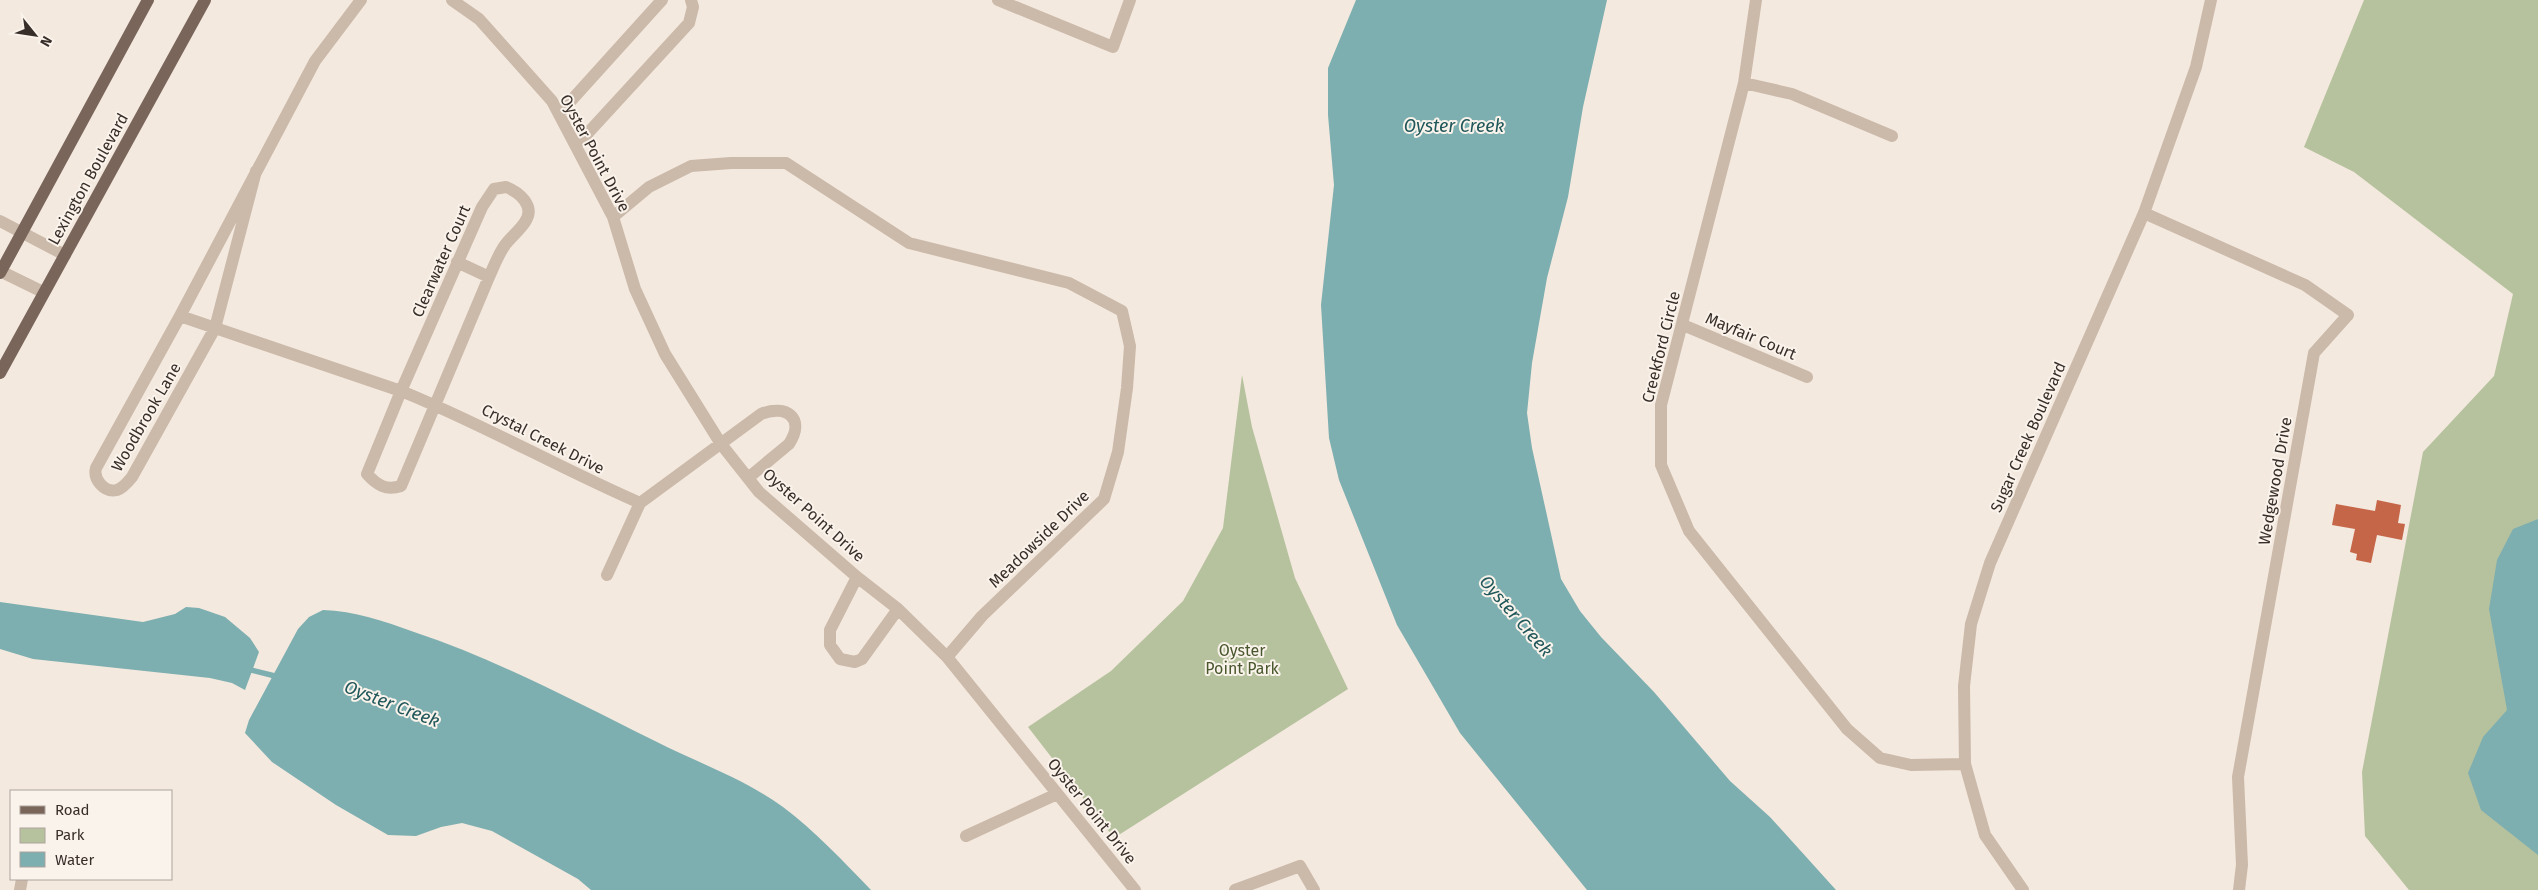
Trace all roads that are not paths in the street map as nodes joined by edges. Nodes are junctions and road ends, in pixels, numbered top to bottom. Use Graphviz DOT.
graph roads {
  1 [pos="148,0"];
  2 [pos="205,0"];
  3 [pos="361,0"];
  4 [pos="452,0"];
  5 [pos="662,0"];
  6 [pos="691,0"];
  7 [pos="998,0"];
  8 [pos="1130,0"];
  9 [pos="1756,0"];
  10 [pos="2211,0"];
  11 [pos="1744,83"];
  12 [pos="559,114"];
  13 [pos="1892,136"];
  14 [pos="576,146"];
  15 [pos="256,171"];
  16 [pos="2144,213"];
  17 [pos="613,217"];
  18 [pos="0,220"];
  19 [pos="22,232"];
  20 [pos="65,255"];
  21 [pos="457,262"];
  22 [pos="0,272"];
  23 [pos="489,277"];
  24 [pos="44,292"];
  25 [pos="180,316"];
  26 [pos="1683,326"];
  27 [pos="215,328"];
  28 [pos="0,374"];
  29 [pos="1807,377"];
  30 [pos="401,391"];
  31 [pos="434,404"];
  32 [pos="721,444"];
  33 [pos="748,478"];
  34 [pos="640,503"];
  35 [pos="606,575"];
  36 [pos="857,576"];
  37 [pos="898,609"];
  38 [pos="947,657"];
  39 [pos="1964,764"];
  40 [pos="1057,794"];
  41 [pos="966,836"];
  42 [pos="1135,890"];
  43 [pos="1235,890"];
  44 [pos="1314,890"];
  45 [pos="2023,890"];
  46 [pos="2239,890"];
  1 -- 19 [label="main road, Lexington Boulevard"];
  2 -- 20 [label="main road, Lexington Boulevard"];
  3 -- 15 [label="street, Woodbrook Lane"];
  4 -- 12 [label="street, Oyster Point Drive"];
  5 -- 12 [label="street"];
  6 -- 14 [label="street"];
  7 -- 8 [label="street"];
  9 -- 11 [label="street, Creekford Circle"];
  10 -- 16 [label="street, Sugar Creek Boulevard"];
  11 -- 13 [label="street"];
  11 -- 26 [label="street, Creekford Circle"];
  12 -- 14 [label="street, Oyster Point Drive"];
  14 -- 17 [label="street, Oyster Point Drive"];
  15 -- 25 [label="street, Woodbrook Lane"];
  15 -- 27 [label="street, Woodbrook Lane"];
  16 -- 39 [label="street, Sugar Creek Boulevard"];
  16 -- 46 [label="street, Wedgewood Drive"];
  17 -- 32 [label="street, Oyster Point Drive"];
  17 -- 38 [label="street, Meadowside Drive"];
  18 -- 19 [label="street"];
  19 -- 20 [label="street"];
  19 -- 22 [label="main road, Lexington Boulevard"];
  20 -- 24 [label="main road, Lexington Boulevard"];
  21 -- 23 [label="street"];
  21 -- 23 [label="street, Clearwater Court"];
  21 -- 30 [label="street, Clearwater Court"];
  22 -- 24 [label="street"];
  23 -- 31 [label="street, Clearwater Court"];
  24 -- 28 [label="main road, Lexington Boulevard"];
  25 -- 27 [label="street, Crystal Creek Drive"];
  25 -- 27 [label="street, Woodbrook Lane"];
  26 -- 29 [label="street, Mayfair Court"];
  26 -- 39 [label="street, Creekford Circle"];
  27 -- 30 [label="street, Crystal Creek Drive"];
  30 -- 31 [label="street, Crystal Creek Drive"];
  30 -- 31 [label="street, Clearwater Court"];
  31 -- 34 [label="street, Crystal Creek Drive"];
  32 -- 33 [label="street, Oyster Point Drive"];
  32 -- 33 [label="street"];
  32 -- 34 [label="street"];
  33 -- 36 [label="street, Oyster Point Drive"];
  34 -- 35 [label="street"];
  36 -- 37 [label="street, Oyster Point Drive"];
  36 -- 37 [label="street"];
  37 -- 38 [label="street, Oyster Point Drive"];
  38 -- 40 [label="street, Oyster Point Drive"];
  39 -- 45 [label="street, Sugar Creek Boulevard"];
  40 -- 41 [label="street"];
  40 -- 42 [label="street, Oyster Point Drive"];
  43 -- 44 [label="street"];
}
